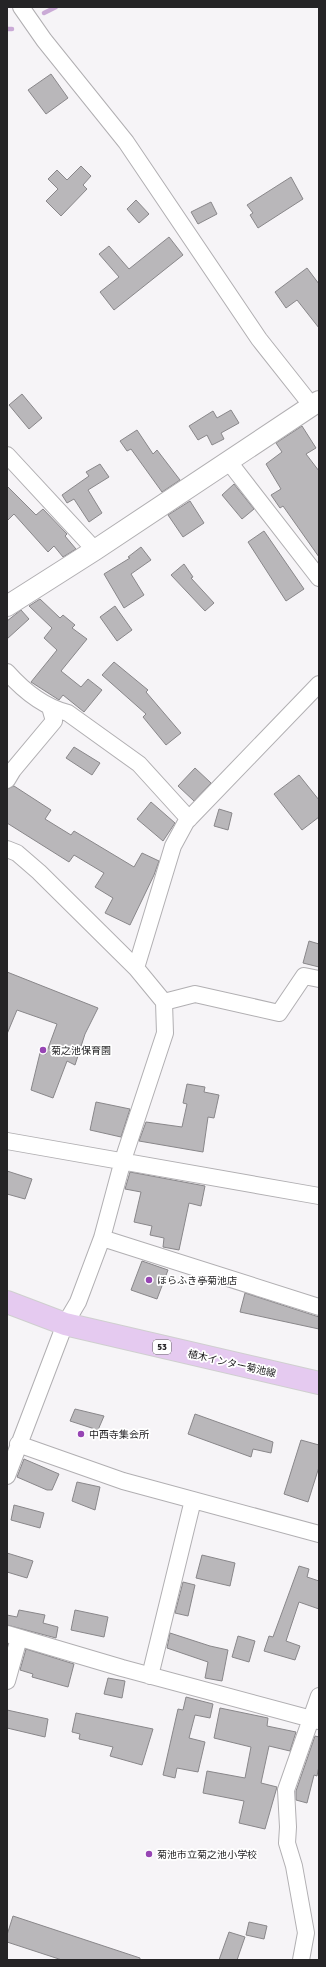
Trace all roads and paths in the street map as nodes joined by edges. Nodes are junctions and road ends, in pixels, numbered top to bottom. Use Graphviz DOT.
graph roads {
  1 [pos="21,7"];
  2 [pos="315,404"];
  3 [pos="7,455"];
  4 [pos="229,462"];
  5 [pos="95,550"];
  6 [pos="319,578"];
  7 [pos="7,606"];
  8 [pos="7,672"];
  9 [pos="319,684"];
  10 [pos="50,707"];
  11 [pos="7,780"];
  12 [pos="189,819"];
  13 [pos="7,849"];
  14 [pos="136,968"];
  15 [pos="319,979"];
  16 [pos="164,1002"];
  17 [pos="7,1141"];
  18 [pos="123,1160"];
  19 [pos="319,1196"];
  20 [pos="102,1238"];
  21 [pos="7,1302"];
  22 [pos="319,1307"];
  23 [pos="65,1324"];
  24 [pos="319,1383"];
  25 [pos="18,1444"];
  26 [pos="7,1476"];
  27 [pos="193,1500"];
  28 [pos="319,1534"];
  29 [pos="13,1636"];
  30 [pos="150,1676"];
  31 [pos="7,1681"];
  32 [pos="319,1696"];
  33 [pos="315,1720"];
  34 [pos="301,1960"];
  1 -- 2 [label="street"];
  2 -- 4 [label="street"];
  3 -- 5 [label="street"];
  4 -- 5 [label="street"];
  4 -- 6 [label="street"];
  5 -- 7 [label="street"];
  8 -- 10 [label="street"];
  9 -- 12 [label="street"];
  10 -- 11 [label="street"];
  10 -- 12 [label="street"];
  12 -- 14 [label="street"];
  13 -- 14 [label="street"];
  14 -- 16 [label="street"];
  15 -- 16 [label="street"];
  16 -- 18 [label="street"];
  17 -- 18 [label="street"];
  18 -- 19 [label="street"];
  18 -- 20 [label="street"];
  20 -- 22 [label="street"];
  20 -- 23 [label="street"];
  21 -- 23 [label="main road, 植木インター菊池線 / 53"];
  23 -- 24 [label="main road, 植木インター菊池線 / 53"];
  23 -- 25 [label="street"];
  25 -- 26 [label="street"];
  25 -- 27 [label="street"];
  27 -- 28 [label="street"];
  27 -- 30 [label="street"];
  29 -- 30 [label="street"];
  29 -- 31 [label="street"];
  30 -- 33 [label="street"];
  32 -- 33 [label="street"];
  33 -- 34 [label="street"];
}
